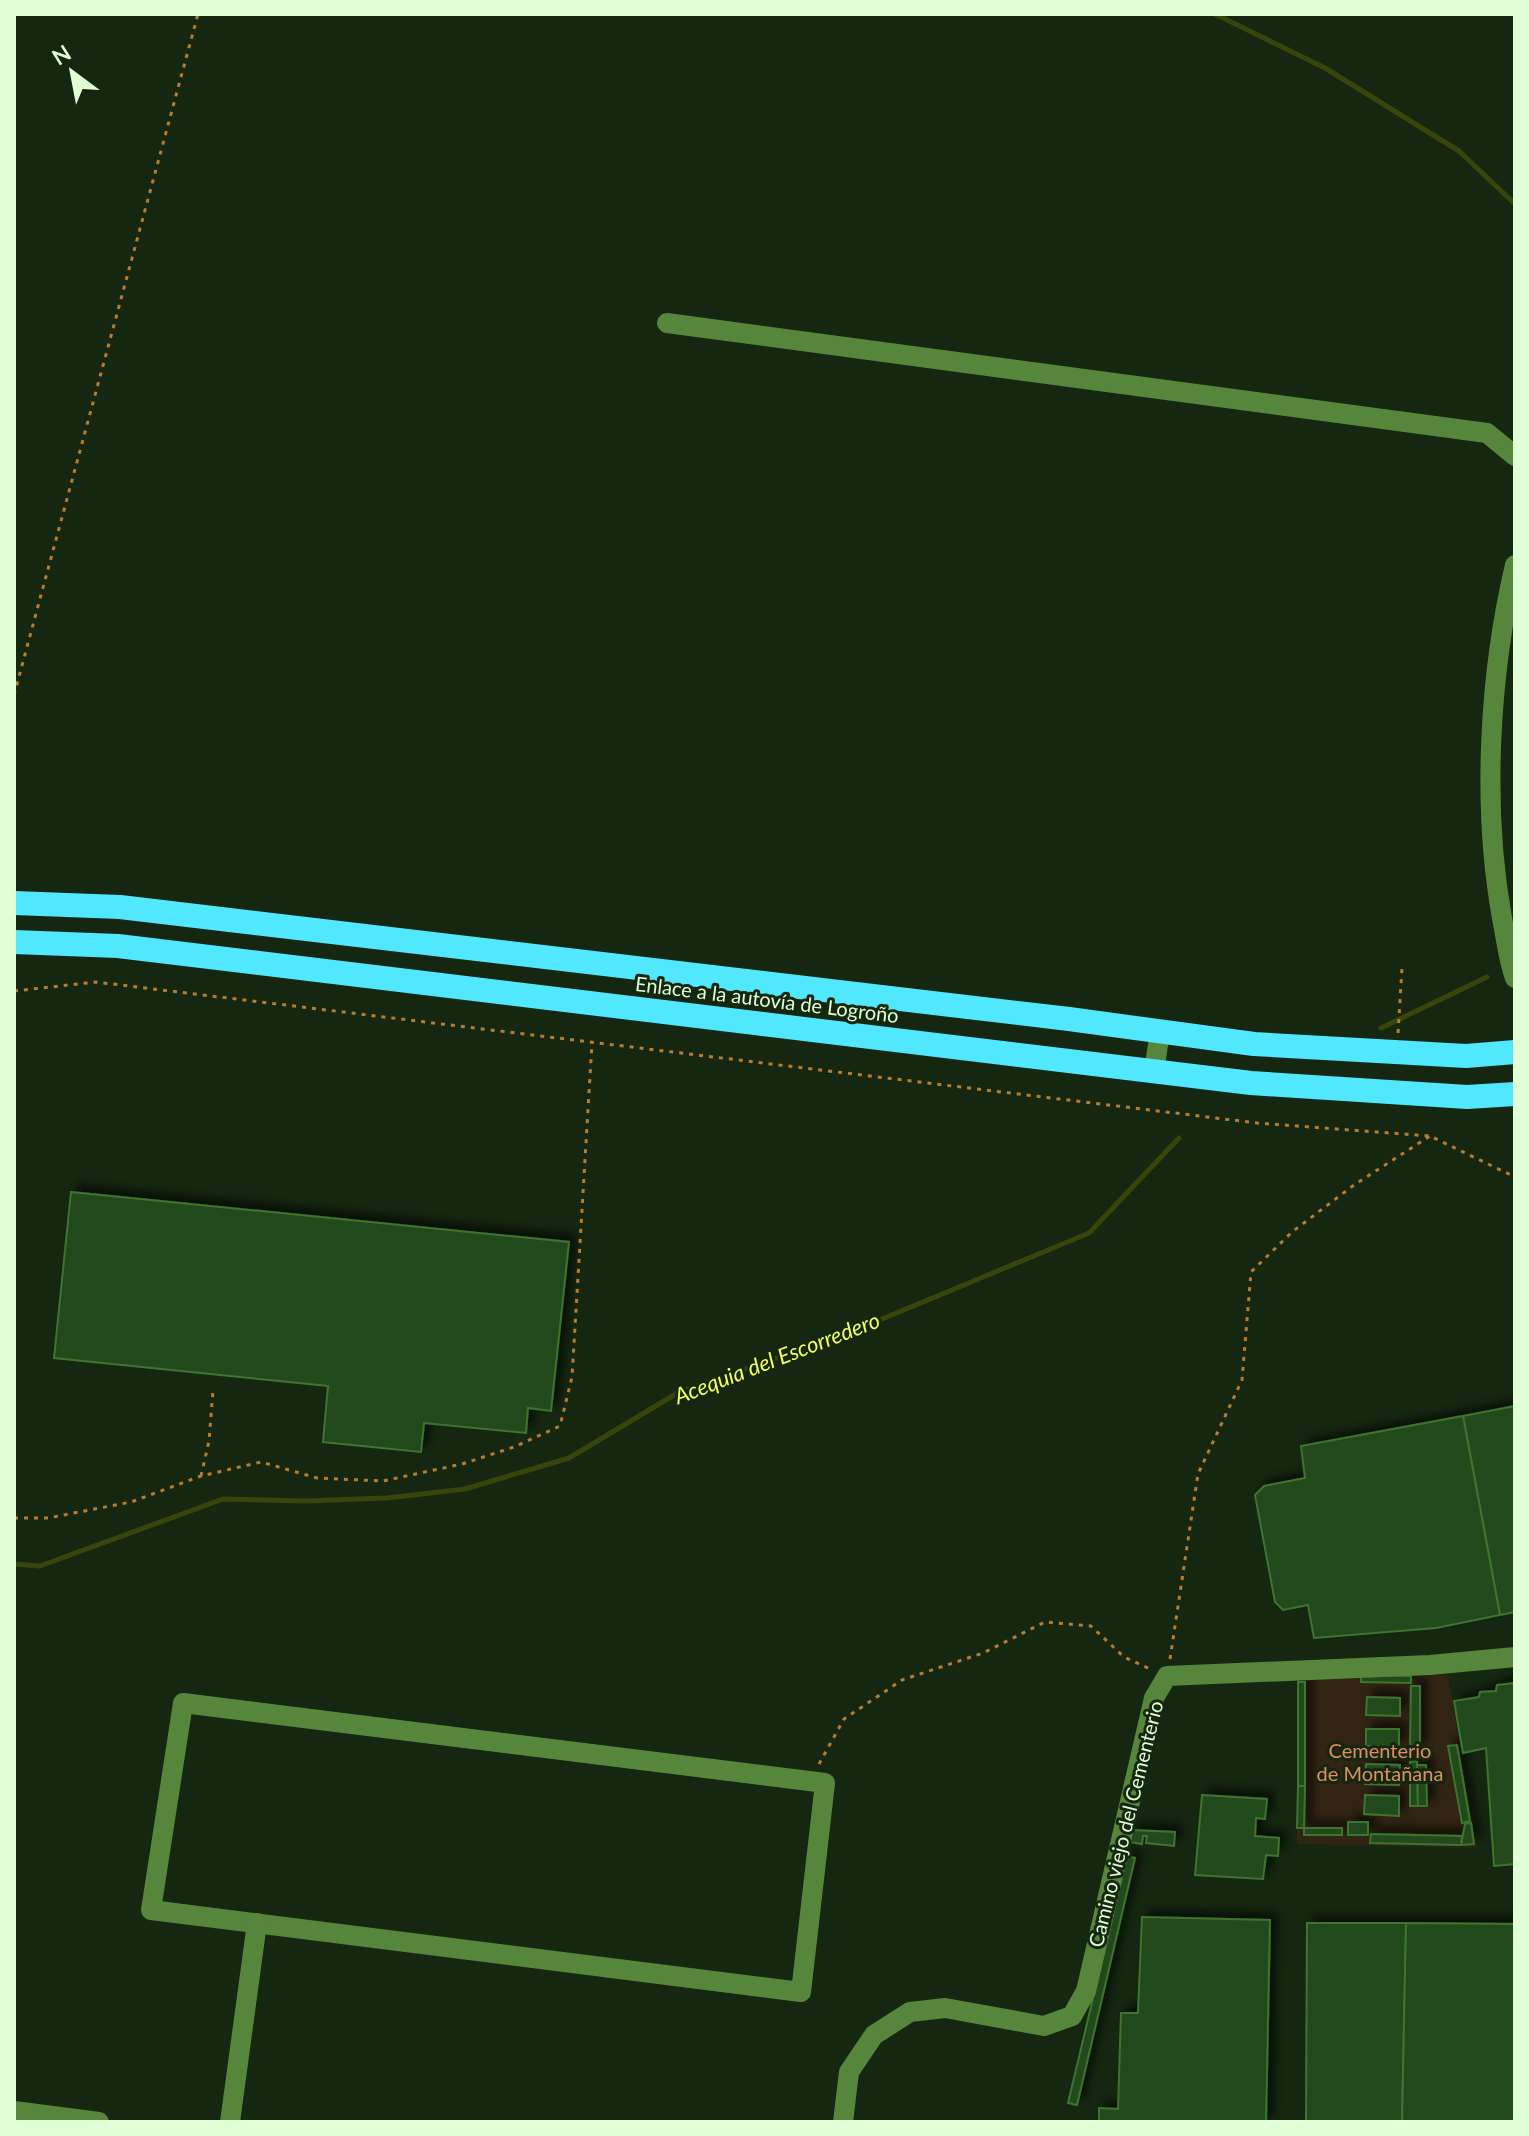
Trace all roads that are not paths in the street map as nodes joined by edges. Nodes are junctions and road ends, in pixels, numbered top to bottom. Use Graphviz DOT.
graph roads {
  1 [pos="667,323"];
  2 [pos="1515,456"];
  3 [pos="1515,565"];
  4 [pos="1508,595"];
  5 [pos="1515,634"];
  6 [pos="14,903"];
  7 [pos="14,942"];
  8 [pos="1513,972"];
  9 [pos="1160,1031"];
  10 [pos="1515,1052"];
  11 [pos="1154,1072"];
  12 [pos="1515,1094"];
  13 [pos="1515,1657"];
  14 [pos="257,1923"];
  15 [pos="14,2111"];
  16 [pos="99,2122"];
  17 [pos="230,2122"];
  18 [pos="843,2122"];
  1 -- 2 [label="street"];
  3 -- 4 [label="street"];
  4 -- 5 [label="street"];
  4 -- 8 [label="street"];
  6 -- 9 [label="highway, Enlace a la autovía de Logroño"];
  7 -- 11 [label="highway, Enlace a la autovía de Logroño"];
  9 -- 10 [label="highway, Enlace a la autovía de Logroño"];
  9 -- 11 [label="street"];
  11 -- 12 [label="highway, Enlace a la autovía de Logroño"];
  13 -- 18 [label="street, Camino viejo del Cementerio"];
  14 -- 14 [label="street"];
  14 -- 17 [label="street"];
  15 -- 16 [label="street"];
}
